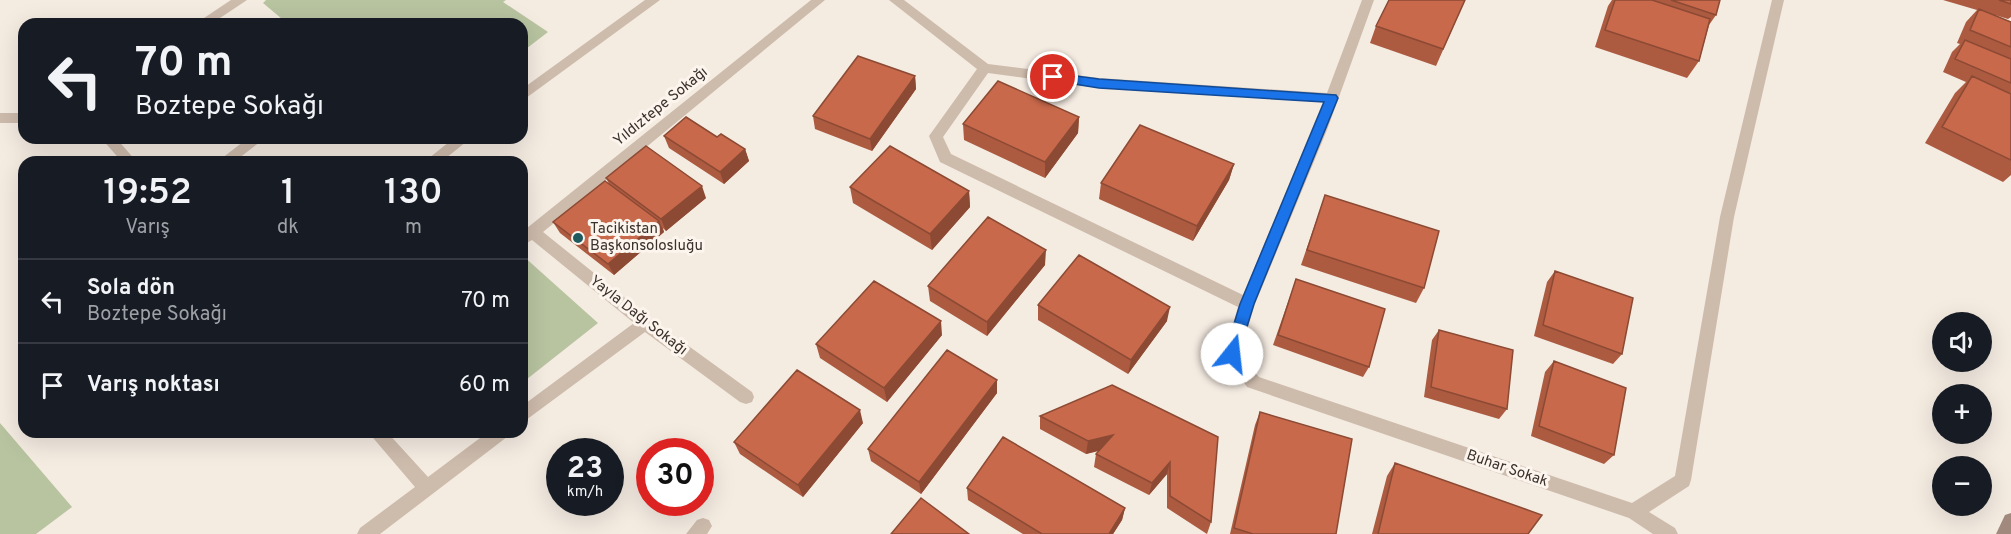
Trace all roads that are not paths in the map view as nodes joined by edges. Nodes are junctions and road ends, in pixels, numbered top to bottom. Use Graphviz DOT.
graph roads {
  1 [pos="241,0"];
  2 [pos="654,0"];
  3 [pos="819,0"];
  4 [pos="895,0"];
  5 [pos="1368,0"];
  6 [pos="1778,0"];
  7 [pos="211,18"];
  8 [pos="985,68"];
  9 [pos="528,92"];
  10 [pos="1332,98"];
  11 [pos="0,118"];
  12 [pos="18,118"];
  13 [pos="114,144"];
  14 [pos="250,144"];
  15 [pos="456,144"];
  16 [pos="124,156"];
  17 [pos="232,156"];
  18 [pos="439,156"];
  19 [pos="528,235"];
  20 [pos="528,237"];
  21 [pos="1247,304"];
  22 [pos="645,323"];
  23 [pos="746,397"];
  24 [pos="528,411"];
  25 [pos="381,438"];
  26 [pos="493,438"];
  27 [pos="427,488"];
  28 [pos="1634,512"];
  29 [pos="2011,521"];
  30 [pos="366,534"];
  31 [pos="1669,534"];
  32 [pos="2005,534"];
  1 -- 7 [label="street"];
  2 -- 9 [label="street"];
  3 -- 19 [label="street, Yıldıztepe Sokağı"];
  4 -- 8 [label="street"];
  5 -- 10 [label="street, Buhar Sokak"];
  6 -- 28 [label="street"];
  8 -- 10 [label="street"];
  8 -- 21 [label="street"];
  10 -- 21 [label="street, Buhar Sokak"];
  11 -- 12 [label="street"];
  13 -- 16 [label="street"];
  14 -- 17 [label="street"];
  15 -- 18 [label="street"];
  20 -- 22 [label="street, Yayla Dağı Sokağı"];
  21 -- 28 [label="street, Buhar Sokak"];
  22 -- 23 [label="street, Yayla Dağı Sokağı"];
  22 -- 24 [label="street"];
  25 -- 27 [label="street"];
  26 -- 27 [label="street"];
  27 -- 30 [label="street"];
  28 -- 31 [label="street"];
  29 -- 32 [label="street"];
}
